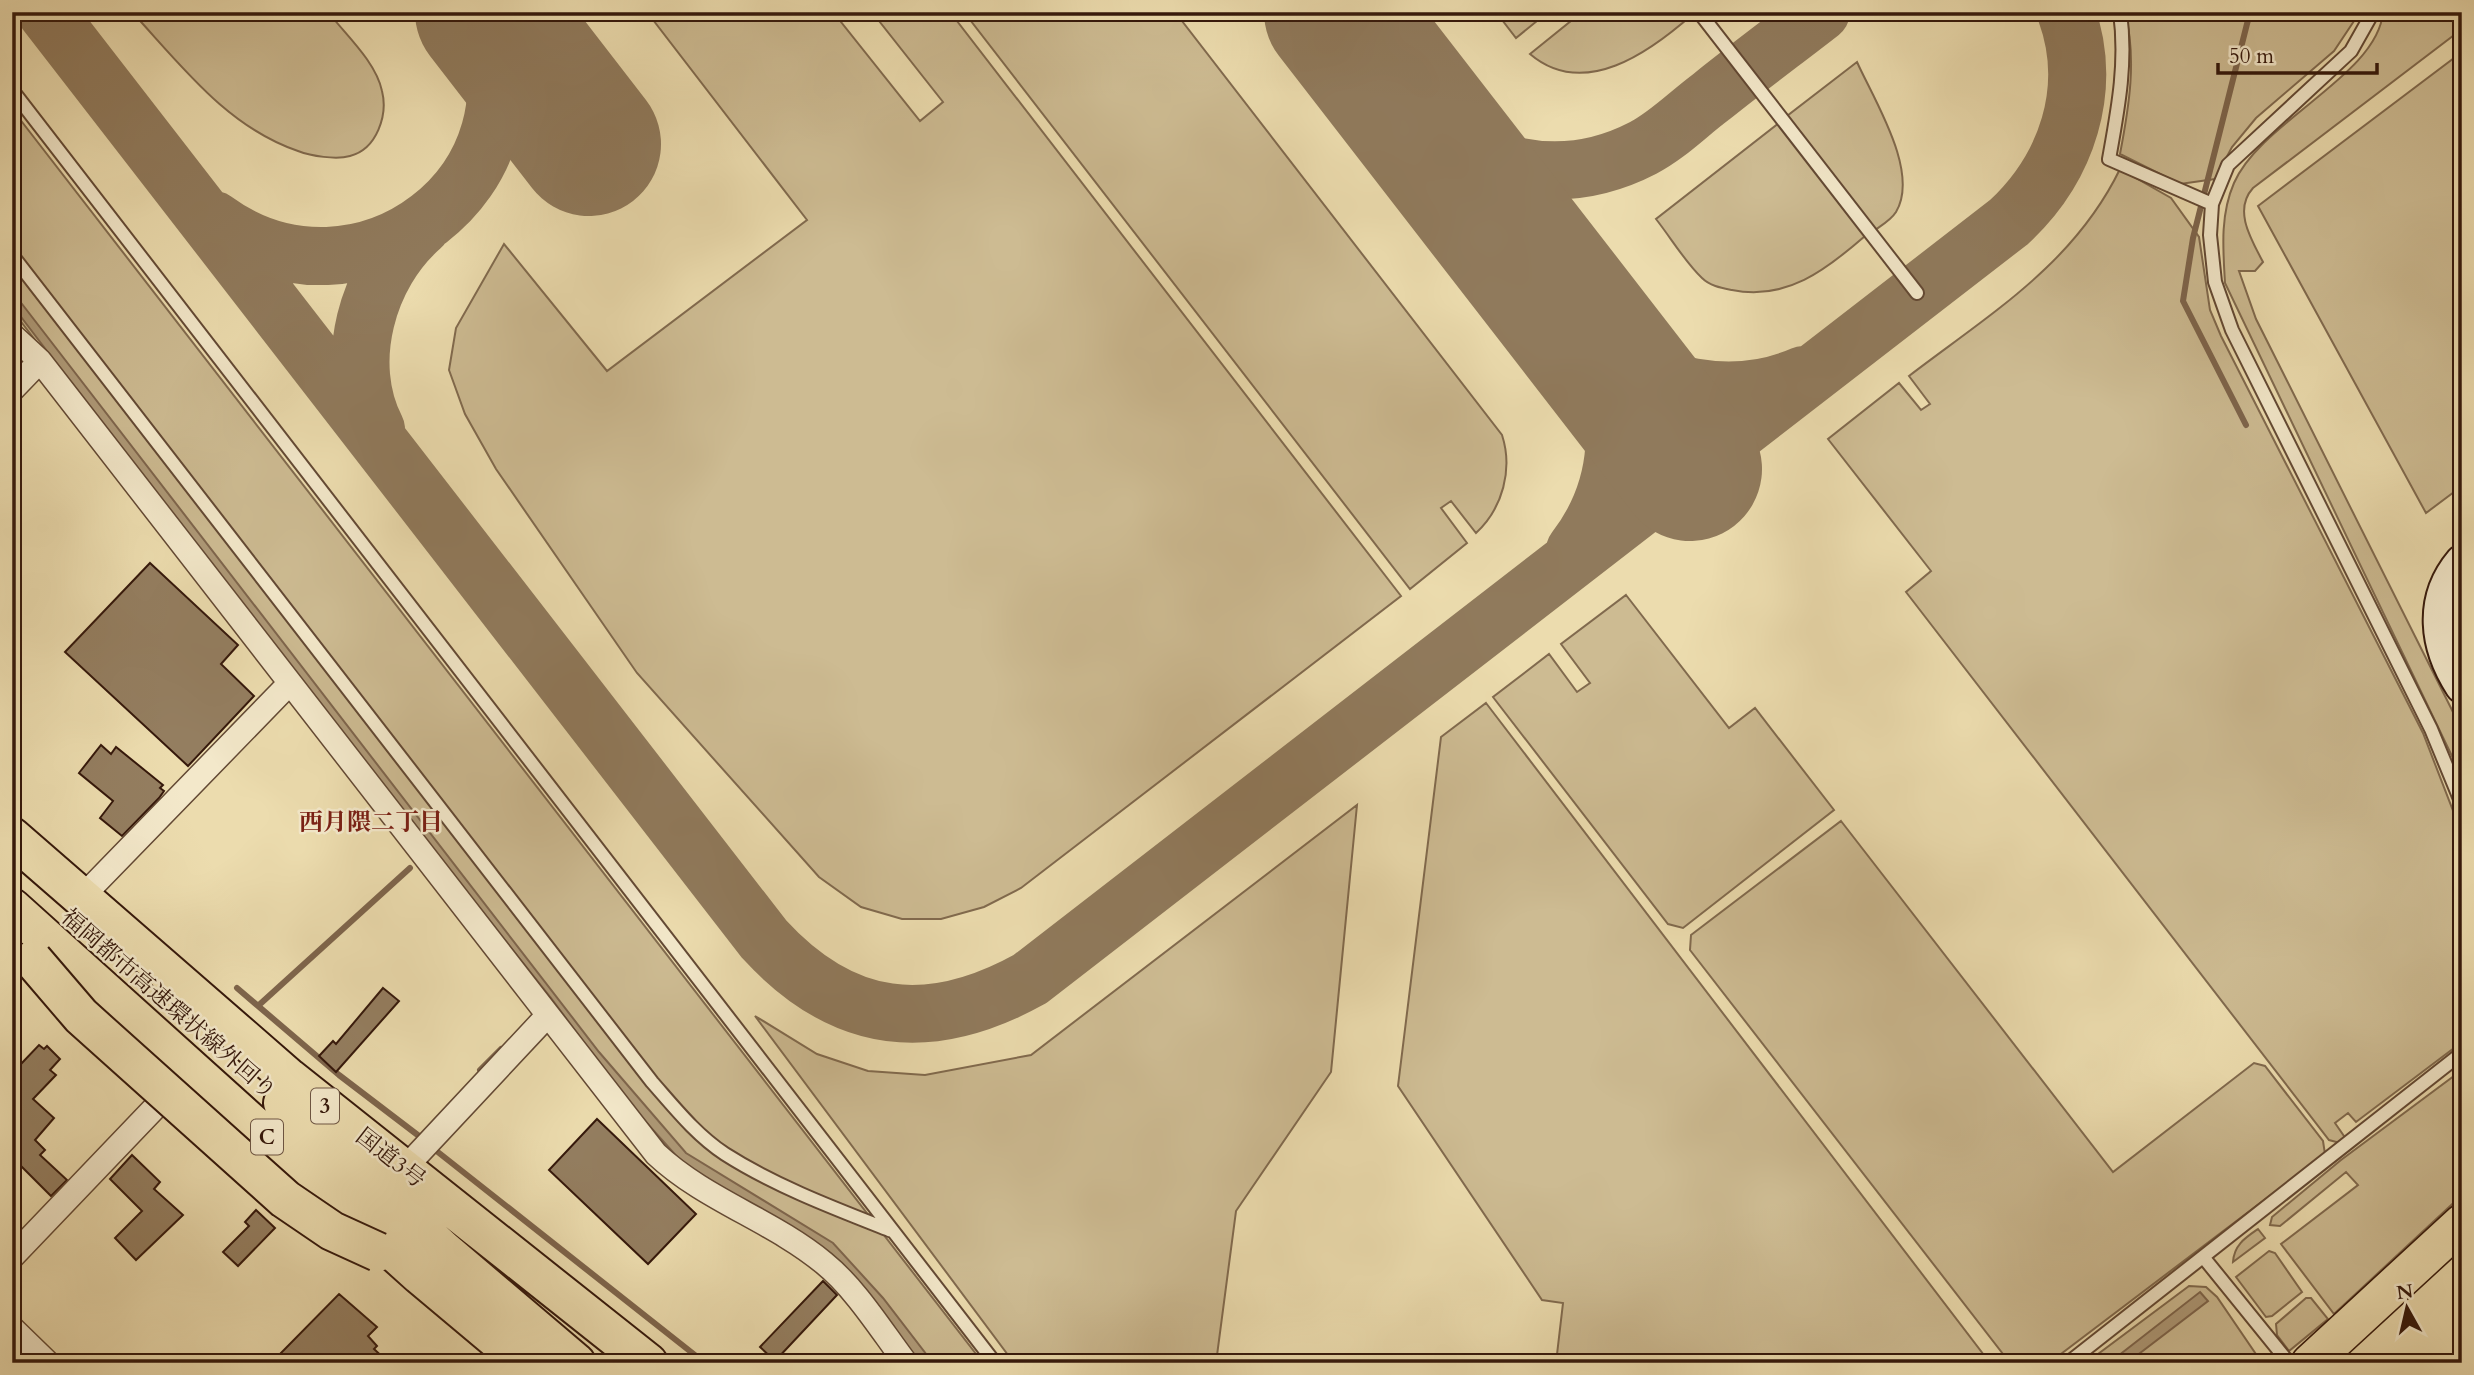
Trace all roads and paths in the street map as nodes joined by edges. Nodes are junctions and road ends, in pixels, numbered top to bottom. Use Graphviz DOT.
graph roads {
  1 [pos="1699,12"];
  2 [pos="2120,12"];
  3 [pos="2373,12"];
  4 [pos="12,90"];
  5 [pos="2212,204"];
  6 [pos="12,255"];
  7 [pos="1917,293"];
  8 [pos="12,335"];
  9 [pos="40,361"];
  10 [pos="12,390"];
  11 [pos="2462,562"];
  12 [pos="288,684"];
  13 [pos="2462,685"];
  14 [pos="2462,804"];
  15 [pos="12,837"];
  16 [pos="12,868"];
  17 [pos="76,907"];
  18 [pos="12,908"];
  19 [pos="19,950"];
  20 [pos="548,1015"];
  21 [pos="2462,1055"];
  22 [pos="166,1096"];
  23 [pos="404,1169"];
  24 [pos="2462,1223"];
  25 [pos="892,1231"];
  26 [pos="12,1257"];
  27 [pos="2462,1257"];
  28 [pos="2204,1258"];
  29 [pos="12,1328"];
  30 [pos="48,1363"];
  31 [pos="490,1363"];
  32 [pos="522,1363"];
  33 [pos="576,1363"];
  34 [pos="618,1363"];
  35 [pos="648,1363"];
  36 [pos="906,1363"];
  37 [pos="995,1363"];
  38 [pos="2068,1363"];
  39 [pos="2289,1363"];
  40 [pos="2310,1363"];
  41 [pos="2347,1363"];
  1 -- 7 [label="lane"];
  2 -- 5 [label="lane"];
  3 -- 5 [label="lane"];
  4 -- 25 [label="lane"];
  5 -- 14 [label="lane"];
  6 -- 25 [label="lane"];
  8 -- 9 [label="street"];
  9 -- 10 [label="street"];
  9 -- 12 [label="street"];
  11 -- 13 [label="main road"];
  12 -- 17 [label="street"];
  12 -- 20 [label="street"];
  15 -- 17 [label="highway, 国道3号 / 3"];
  16 -- 17 [label="highway, 福岡都市高速環状線外回り / C"];
  17 -- 23 [label="highway, 国道3号 / 3"];
  17 -- 33 [label="highway, 福岡都市高速環状線外回り / C"];
  17 -- 34 [label="highway"];
  18 -- 32 [label="highway, C"];
  19 -- 22 [label="highway"];
  19 -- 32 [label="highway, bridge"];
  20 -- 23 [label="street"];
  20 -- 36 [label="street"];
  21 -- 28 [label="lane"];
  22 -- 26 [label="street"];
  22 -- 31 [label="highway"];
  23 -- 35 [label="highway, 国道3号 / 3"];
  24 -- 40 [label="main road"];
  25 -- 37 [label="lane"];
  27 -- 41 [label="main road"];
  28 -- 38 [label="lane"];
  28 -- 39 [label="lane"];
  29 -- 30 [label="street"];
}
